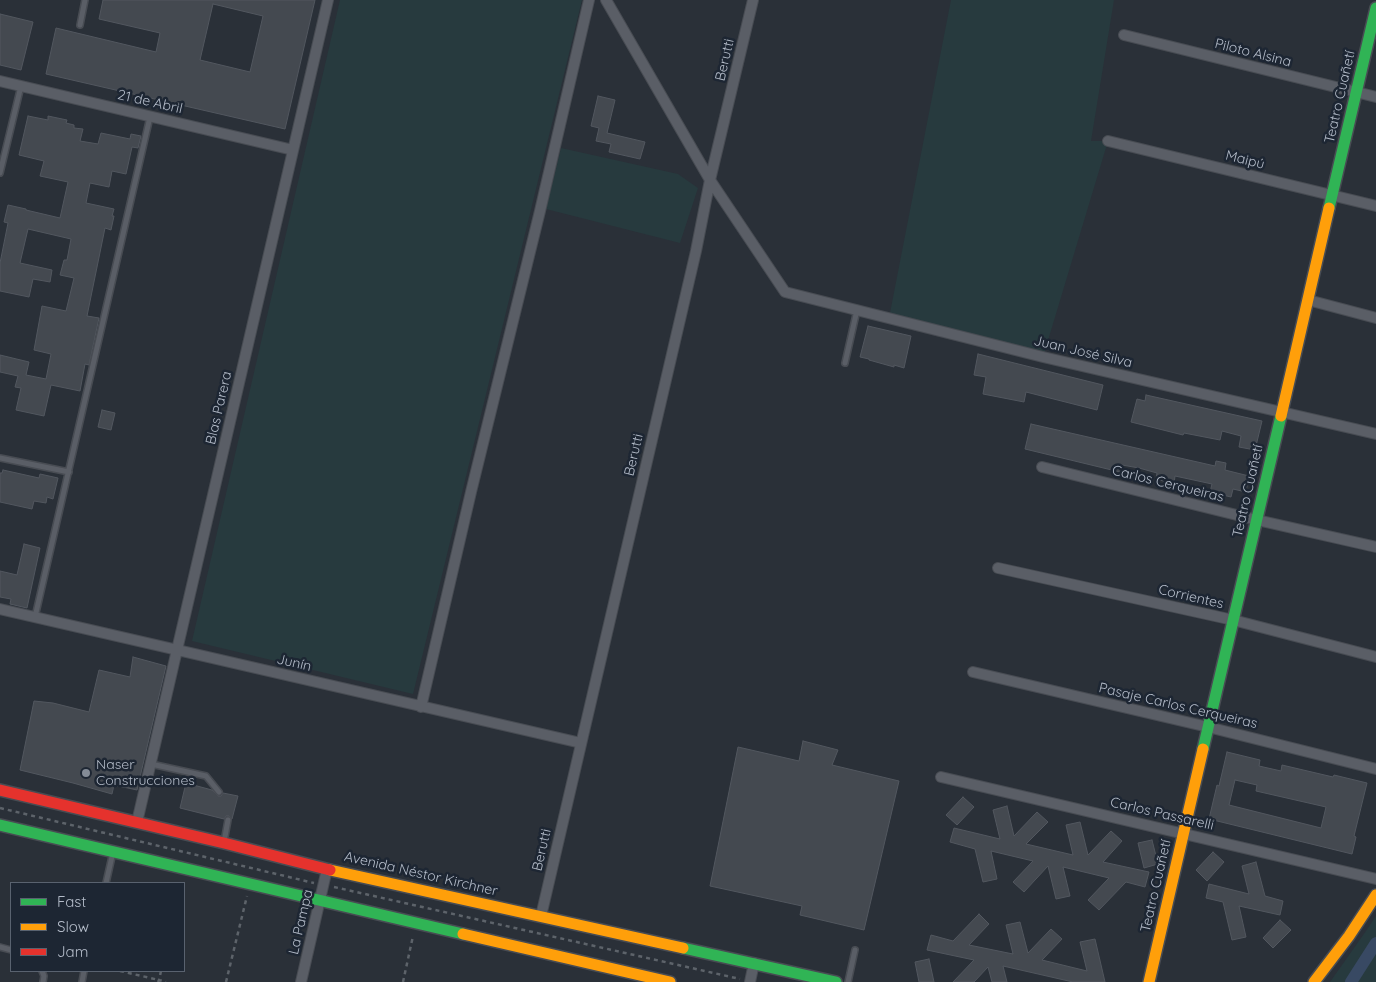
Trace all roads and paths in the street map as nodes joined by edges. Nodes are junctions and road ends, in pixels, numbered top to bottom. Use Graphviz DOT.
graph roads {
  1 [pos="86,0"];
  2 [pos="328,0"];
  3 [pos="589,0"];
  4 [pos="606,0"];
  5 [pos="753,0"];
  6 [pos="1376,8"];
  7 [pos="80,25"];
  8 [pos="1124,35"];
  9 [pos="0,81"];
  10 [pos="21,86"];
  11 [pos="1356,92"];
  12 [pos="1376,96"];
  13 [pos="150,116"];
  14 [pos="1108,141"];
  15 [pos="293,150"];
  16 [pos="0,173"];
  17 [pos="710,180"];
  18 [pos="1332,195"];
  19 [pos="1376,206"];
  20 [pos="1308,300"];
  21 [pos="857,310"];
  22 [pos="1376,318"];
  23 [pos="845,363"];
  24 [pos="1282,413"];
  25 [pos="1376,434"];
  26 [pos="0,458"];
  27 [pos="1042,467"];
  28 [pos="69,472"];
  29 [pos="1257,520"];
  30 [pos="1376,547"];
  31 [pos="998,568"];
  32 [pos="0,609"];
  33 [pos="35,617"];
  34 [pos="1233,620"];
  35 [pos="177,650"];
  36 [pos="1376,657"];
  37 [pos="973,672"];
  38 [pos="421,707"];
  39 [pos="1208,727"];
  40 [pos="581,743"];
  41 [pos="151,764"];
  42 [pos="1376,769"];
  43 [pos="941,777"];
  44 [pos="0,790"];
  45 [pos="218,792"];
  46 [pos="0,808"];
  47 [pos="228,820"];
  48 [pos="137,822"];
  49 [pos="0,825"];
  50 [pos="1184,833"];
  51 [pos="224,843"];
  52 [pos="113,852"];
  53 [pos="327,868"];
  54 [pos="1376,879"];
  55 [pos="106,882"];
  56 [pos="250,884"];
  57 [pos="323,885"];
  58 [pos="1376,895"];
  59 [pos="320,900"];
  60 [pos="541,916"];
  61 [pos="416,924"];
  62 [pos="856,950"];
  63 [pos="754,963"];
  64 [pos="124,972"];
  65 [pos="158,981"];
  66 [pos="663,981"];
  67 [pos="166,982"];
  68 [pos="226,982"];
  69 [pos="301,982"];
  70 [pos="402,982"];
  71 [pos="750,982"];
  72 [pos="836,982"];
  73 [pos="848,982"];
  74 [pos="1148,982"];
  75 [pos="1314,982"];
  1 -- 7 [label="lane"];
  2 -- 15 [label="street, Blas Parera"];
  3 -- 38 [label="street"];
  4 -- 17 [label="street"];
  5 -- 17 [label="street, Berutti"];
  6 -- 11 [label="main road, Teatro Cuañetí"];
  8 -- 11 [label="street, Piloto Alsina"];
  9 -- 10 [label="street, 21 de Abril"];
  10 -- 13 [label="street, 21 de Abril"];
  10 -- 16 [label="lane"];
  11 -- 12 [label="street, Piloto Alsina"];
  11 -- 18 [label="main road, Teatro Cuañetí"];
  13 -- 15 [label="street, 21 de Abril"];
  13 -- 28 [label="lane"];
  14 -- 18 [label="street, Maipú"];
  15 -- 35 [label="street, Blas Parera"];
  17 -- 21 [label="street, Juan José Silva"];
  17 -- 40 [label="street, Berutti"];
  18 -- 19 [label="street, Maipú"];
  18 -- 20 [label="main road, Teatro Cuañetí"];
  20 -- 22 [label="street"];
  20 -- 24 [label="main road, Teatro Cuañetí"];
  21 -- 23 [label="lane"];
  21 -- 24 [label="street, Juan José Silva"];
  24 -- 25 [label="street, Juan José Silva"];
  24 -- 29 [label="main road, Teatro Cuañetí"];
  26 -- 28 [label="lane"];
  27 -- 29 [label="street, Carlos Cerqueiras"];
  28 -- 33 [label="lane"];
  29 -- 30 [label="street, Carlos Cerqueiras"];
  29 -- 34 [label="main road, Teatro Cuañetí"];
  31 -- 34 [label="street, Corrientes"];
  32 -- 33 [label="street, Junín"];
  33 -- 35 [label="street, Junín"];
  34 -- 36 [label="street, Corrientes"];
  34 -- 39 [label="main road, Teatro Cuañetí"];
  35 -- 38 [label="street, Junín"];
  35 -- 41 [label="street, Blas Parera"];
  37 -- 39 [label="street, Pasaje Carlos Cerqueiras"];
  38 -- 40 [label="street, Junín"];
  39 -- 42 [label="street, Pasaje Carlos Cerqueiras"];
  39 -- 50 [label="main road, Teatro Cuañetí"];
  40 -- 60 [label="street, Berutti"];
  41 -- 45 [label="lane"];
  41 -- 48 [label="street, Blas Parera"];
  43 -- 50 [label="street, Carlos Passarelli"];
  44 -- 48 [label="main road, Avenida Néstor Kirchner"];
  46 -- 57 [label="path"];
  47 -- 51 [label="lane"];
  48 -- 51 [label="main road, Avenida Néstor Kirchner"];
  49 -- 52 [label="main road"];
  50 -- 54 [label="street, Carlos Passarelli"];
  50 -- 74 [label="main road, Teatro Cuañetí"];
  51 -- 53 [label="main road, Avenida Néstor Kirchner"];
  52 -- 55 [label="lane"];
  52 -- 56 [label="main road"];
  53 -- 57 [label="street, La Pampa"];
  53 -- 60 [label="main road, Avenida Néstor Kirchner"];
  56 -- 59 [label="main road"];
  56 -- 68 [label="path"];
  57 -- 59 [label="street, La Pampa"];
  57 -- 71 [label="path"];
  58 -- 75 [label="main road"];
  59 -- 61 [label="main road"];
  59 -- 69 [label="street, La Pampa"];
  60 -- 63 [label="main road, Avenida Néstor Kirchner"];
  61 -- 66 [label="main road"];
  61 -- 70 [label="path"];
  62 -- 73 [label="lane"];
  63 -- 71 [label="street"];
  63 -- 72 [label="main road, Avenida Néstor Kirchner"];
  64 -- 65 [label="path"];
  65 -- 67 [label="path"];
}
